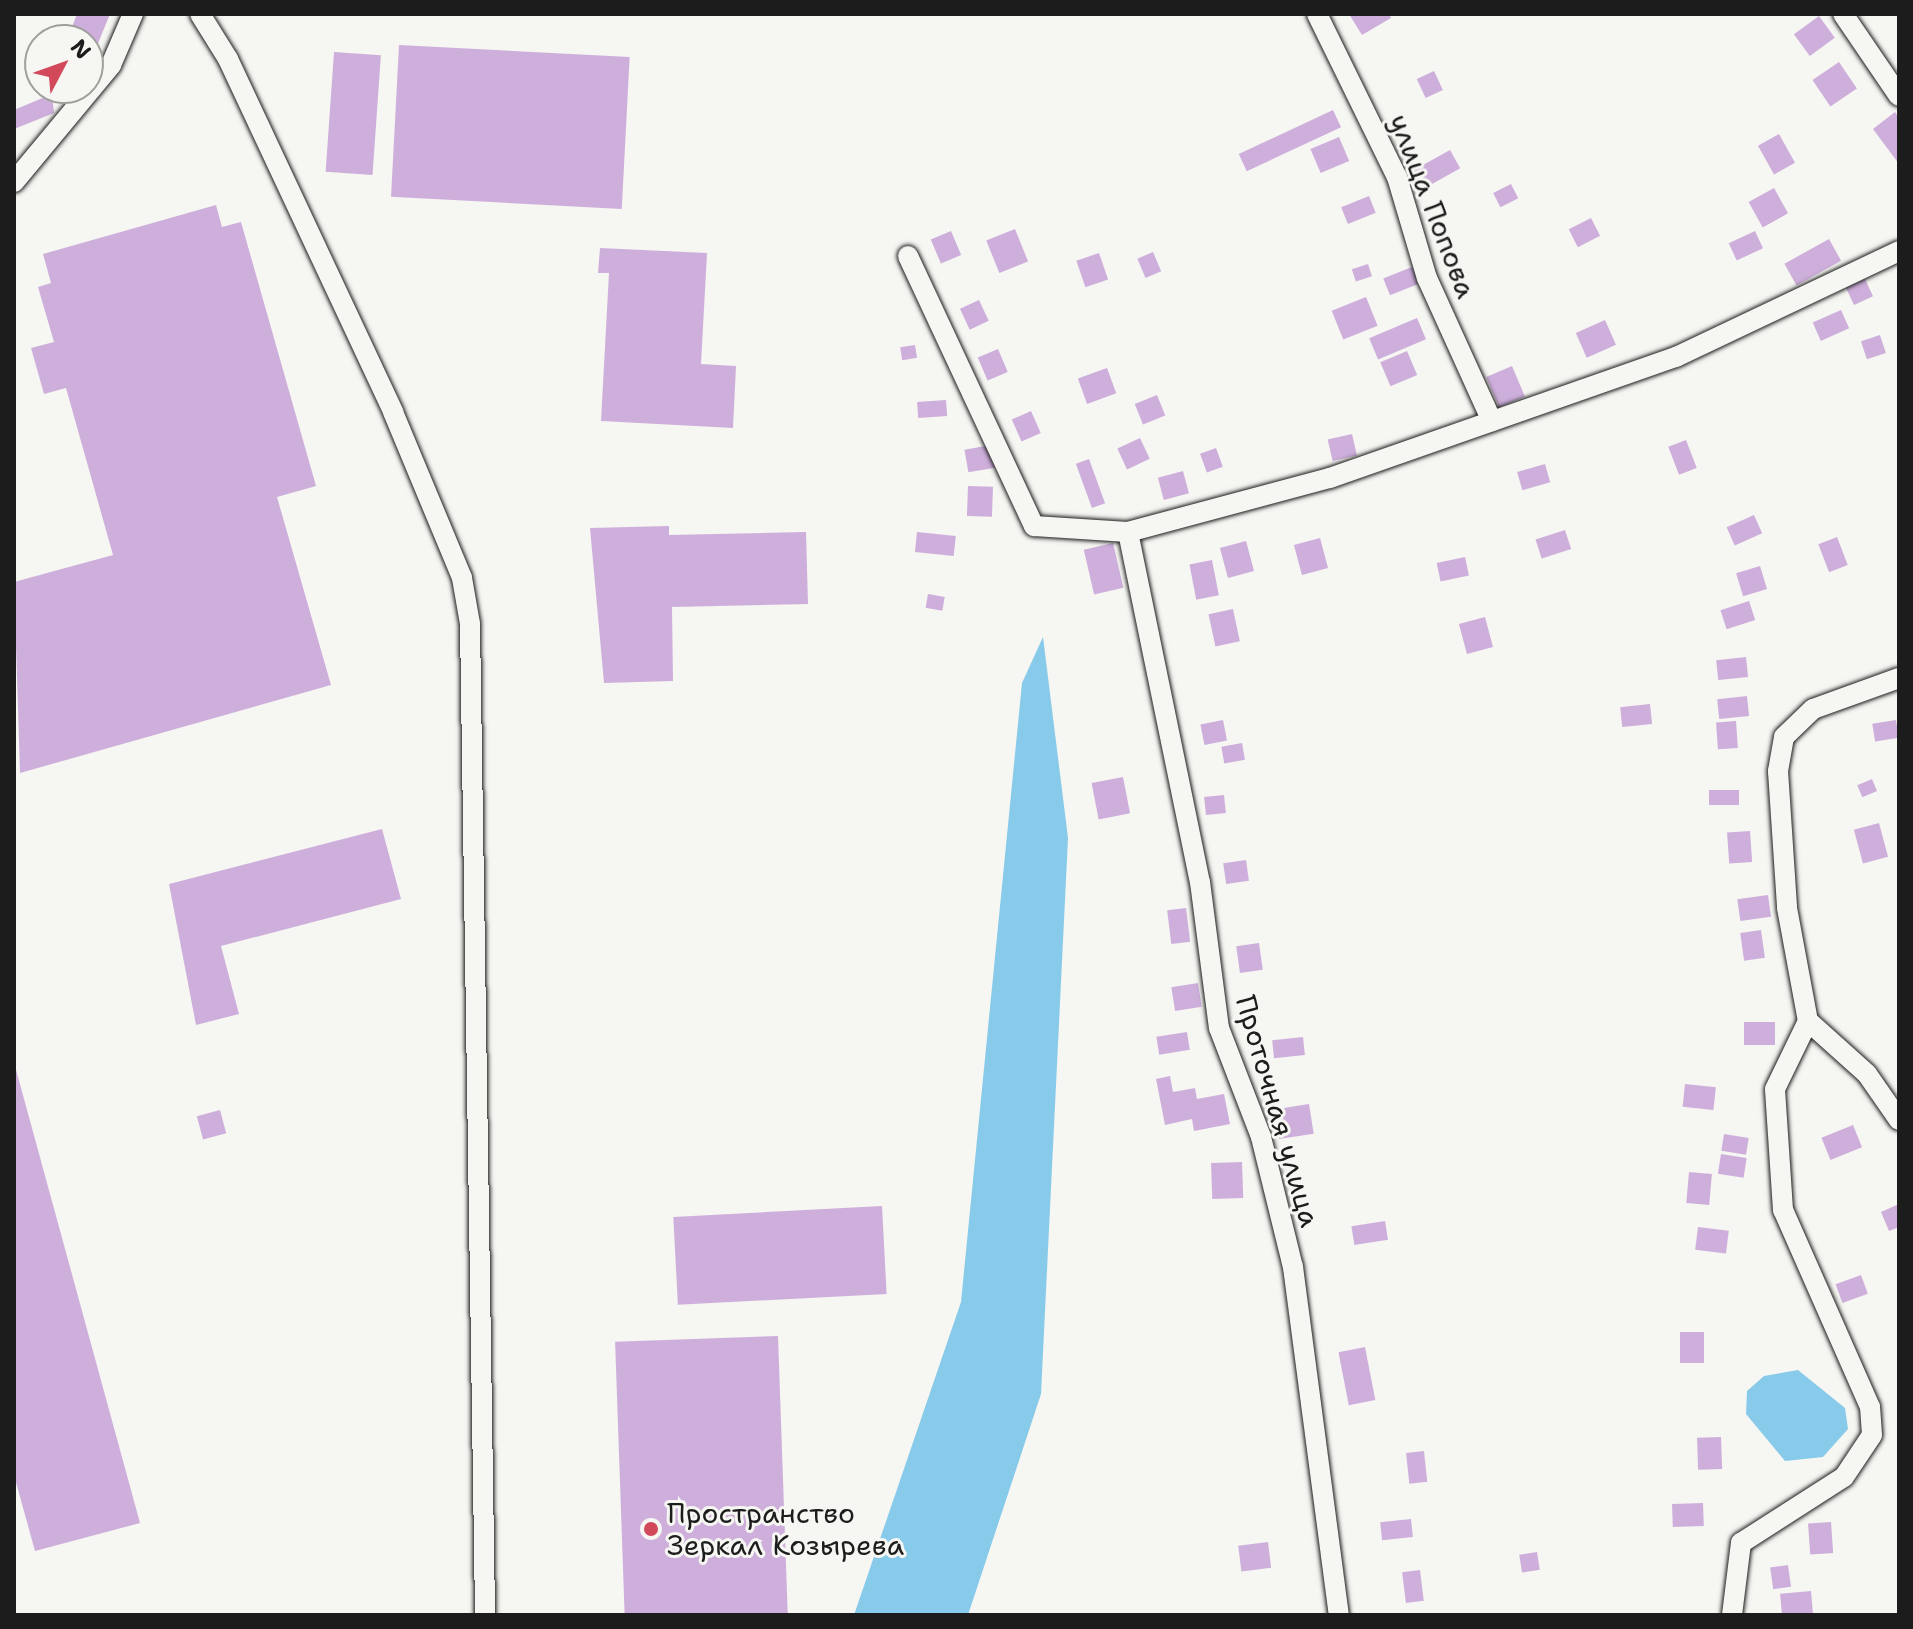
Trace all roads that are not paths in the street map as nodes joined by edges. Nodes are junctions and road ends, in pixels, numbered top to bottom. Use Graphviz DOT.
graph roads {
  1 [pos="133,14"];
  2 [pos="200,14"];
  3 [pos="1317,14"];
  4 [pos="1843,14"];
  5 [pos="1899,96"];
  6 [pos="14,182"];
  7 [pos="1899,251"];
  8 [pos="908,256"];
  9 [pos="1492,421"];
  10 [pos="1128,532"];
  11 [pos="1899,678"];
  12 [pos="1808,1021"];
  13 [pos="1899,1120"];
  14 [pos="485,1615"];
  15 [pos="1339,1615"];
  16 [pos="1732,1615"];
  1 -- 6 [label="street"];
  2 -- 14 [label="street"];
  3 -- 9 [label="street, улица Попова"];
  4 -- 5 [label="street"];
  7 -- 9 [label="street"];
  8 -- 10 [label="street"];
  9 -- 10 [label="street"];
  10 -- 15 [label="street, Проточная улица"];
  11 -- 12 [label="street"];
  12 -- 13 [label="street"];
  12 -- 16 [label="street"];
}
